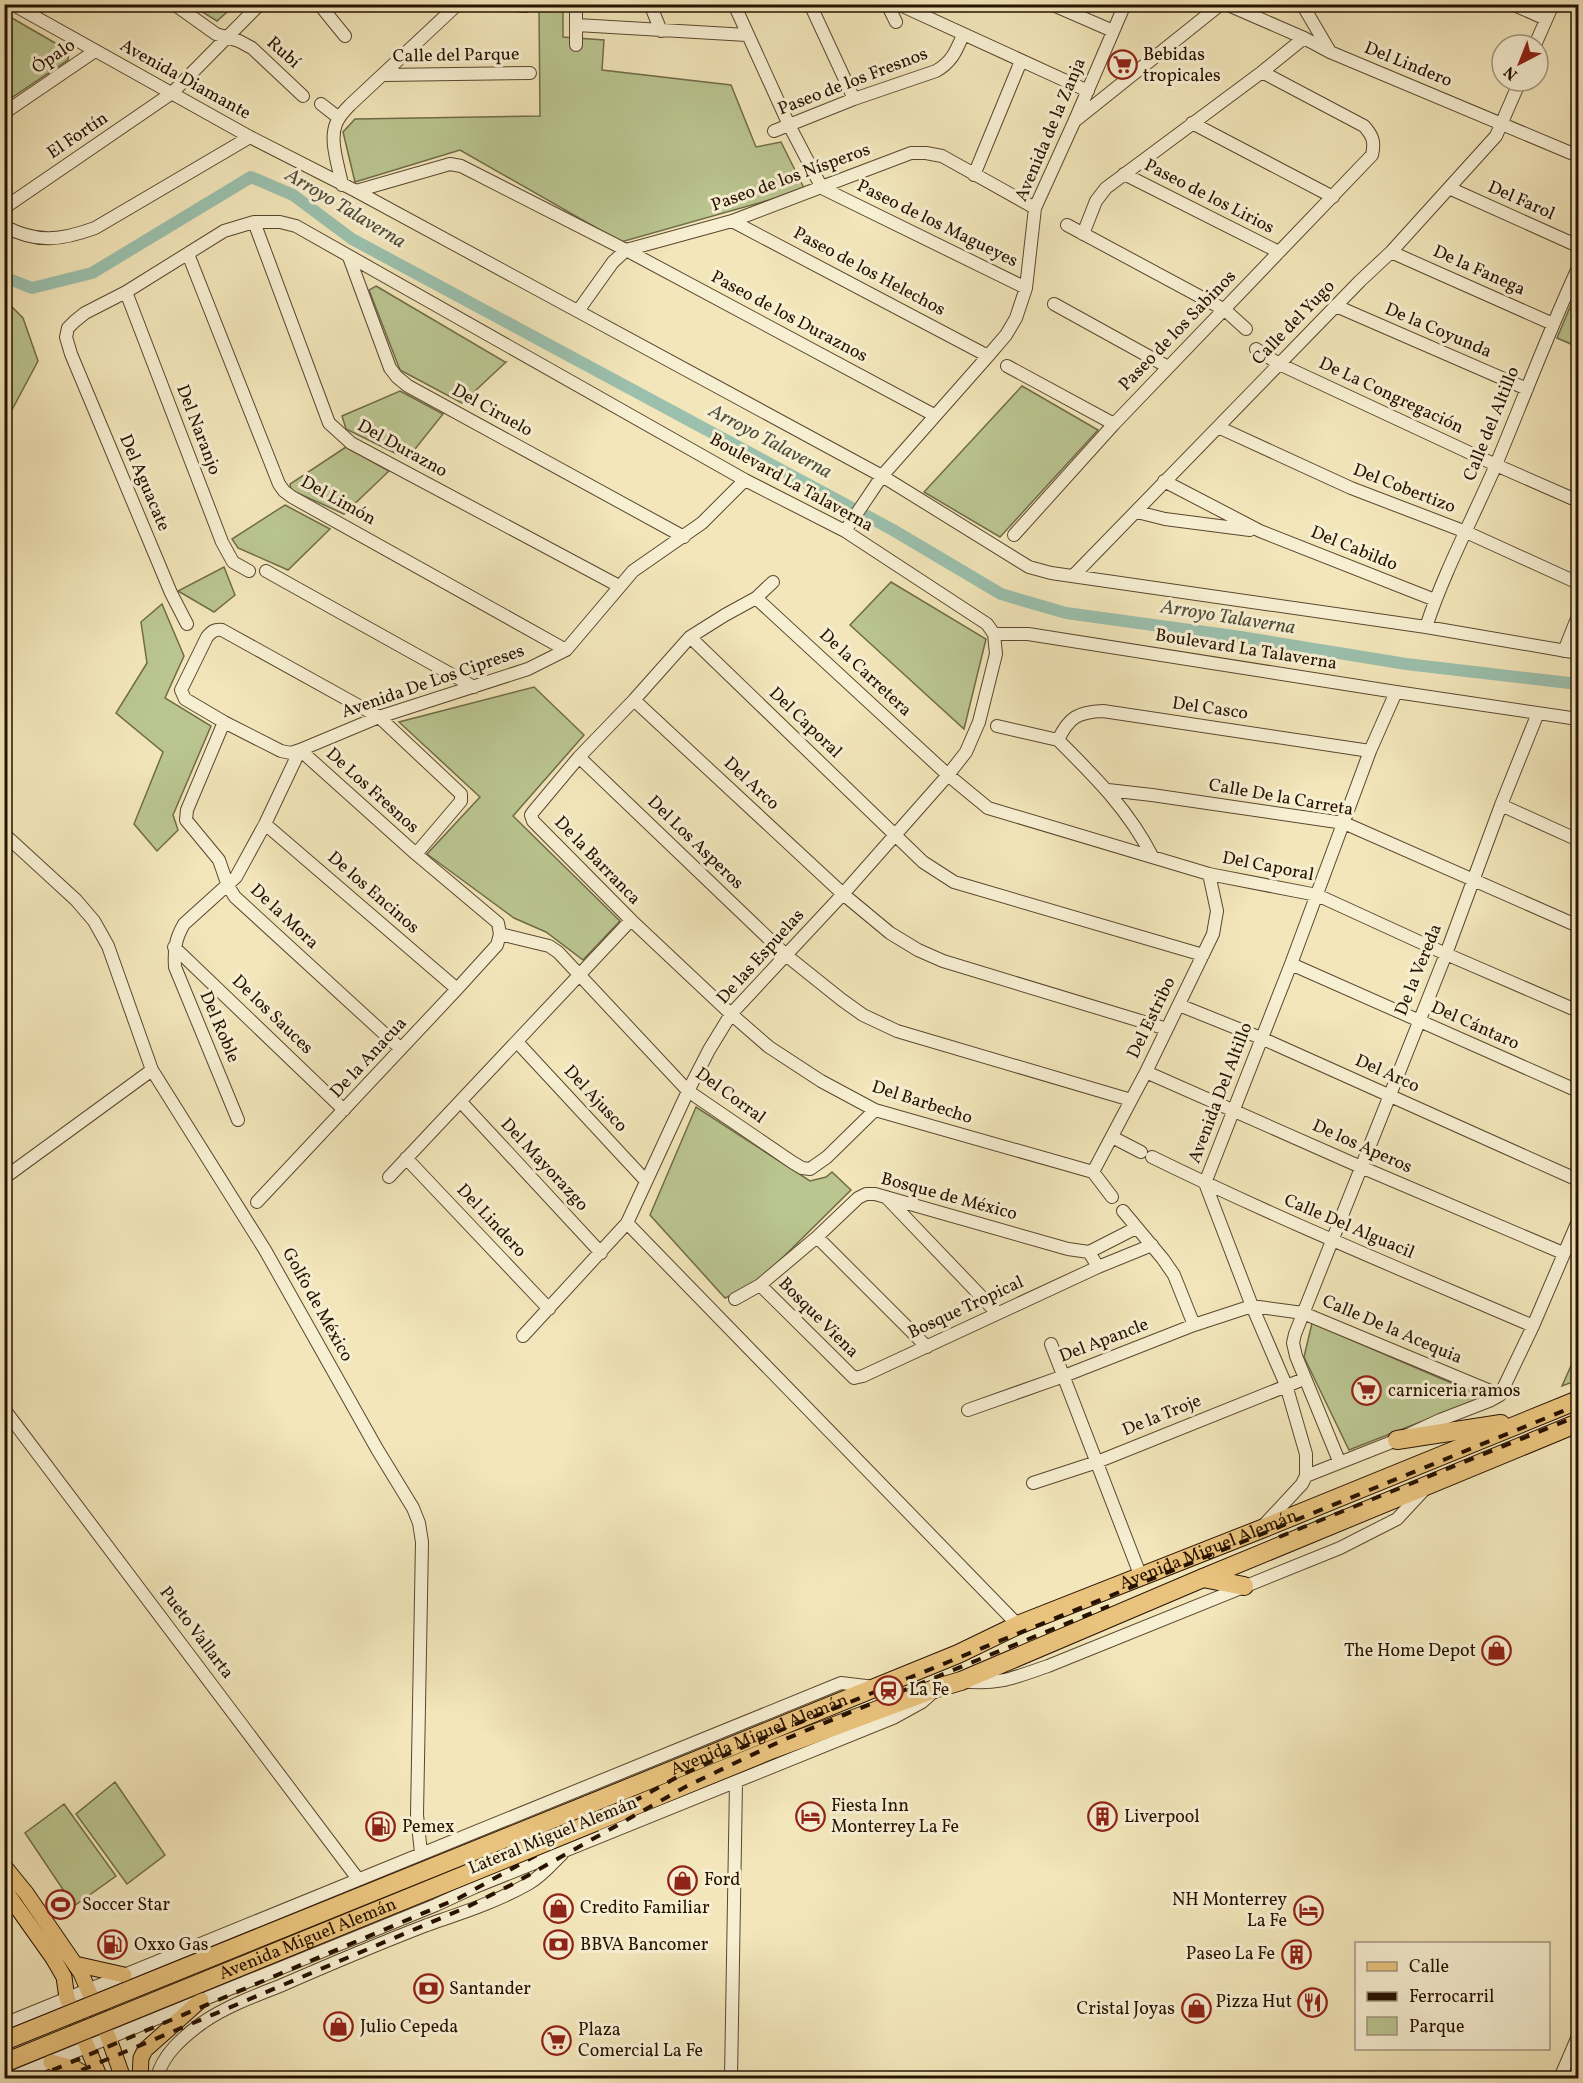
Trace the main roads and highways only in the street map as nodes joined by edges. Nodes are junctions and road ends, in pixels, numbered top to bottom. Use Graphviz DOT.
graph roads {
  1 [pos="1578,1400"];
  2 [pos="1529,1419"];
  3 [pos="1578,1423"];
  4 [pos="1398,1440"];
  5 [pos="1203,1578"];
  6 [pos="1244,1586"];
  7 [pos="4,1866"];
  8 [pos="4,1889"];
  9 [pos="75,1964"];
  10 [pos="124,1975"];
  11 [pos="201,2000"];
  12 [pos="4,2041"];
  13 [pos="4,2063"];
  14 [pos="45,2064"];
  15 [pos="92,2079"];
  16 [pos="99,2079"];
  17 [pos="123,2079"];
  18 [pos="140,2079"];
  1 -- 2 [label="highway, Avenida Miguel Alemán"];
  2 -- 4 [label="highway"];
  2 -- 12 [label="highway, Avenida Miguel Alemán, bridge"];
  3 -- 5 [label="highway, Avenida Miguel Alemán"];
  5 -- 6 [label="highway"];
  5 -- 13 [label="highway, Avenida Miguel Alemán, bridge"];
  7 -- 9 [label="main road"];
  8 -- 16 [label="main road"];
  9 -- 10 [label="main road"];
  9 -- 17 [label="main road"];
  11 -- 18 [label="main road"];
  14 -- 15 [label="main road"];
}
